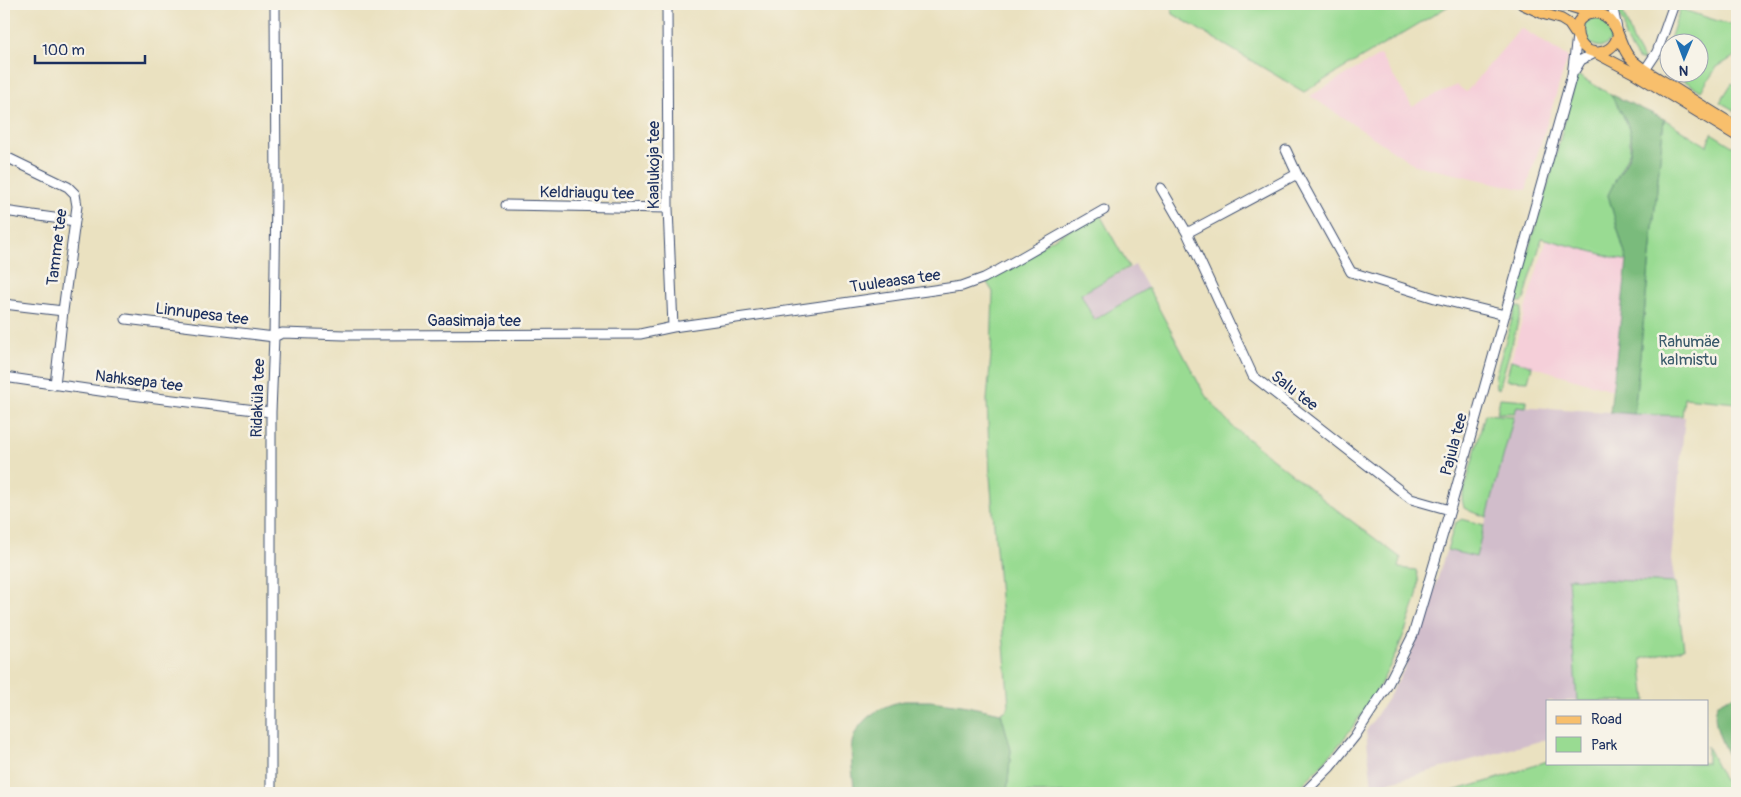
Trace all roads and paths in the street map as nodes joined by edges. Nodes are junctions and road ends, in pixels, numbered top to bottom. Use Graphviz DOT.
graph roads {
  1 [pos="275,4"];
  2 [pos="667,4"];
  3 [pos="1522,4"];
  4 [pos="1562,4"];
  5 [pos="1612,4"];
  6 [pos="1674,4"];
  7 [pos="1587,11"];
  8 [pos="1617,32"];
  9 [pos="1577,36"];
  10 [pos="1596,53"];
  11 [pos="1645,70"];
  12 [pos="1572,75"];
  13 [pos="1737,127"];
  14 [pos="1737,136"];
  15 [pos="1286,150"];
  16 [pos="4,156"];
  17 [pos="1297,174"];
  18 [pos="1161,188"];
  19 [pos="506,206"];
  20 [pos="668,208"];
  21 [pos="1104,210"];
  22 [pos="4,211"];
  23 [pos="75,221"];
  24 [pos="1187,233"];
  25 [pos="4,304"];
  26 [pos="63,312"];
  27 [pos="1505,315"];
  28 [pos="126,319"];
  29 [pos="673,327"];
  30 [pos="274,337"];
  31 [pos="4,378"];
  32 [pos="55,385"];
  33 [pos="271,412"];
  34 [pos="1450,510"];
  35 [pos="271,793"];
  36 [pos="1304,793"];
  1 -- 30 [label="street, Ridaküla tee"];
  2 -- 20 [label="street, Kaalukoja tee"];
  3 -- 9 [label="main road"];
  4 -- 7 [label="main road"];
  5 -- 8 [label="street"];
  6 -- 11 [label="street"];
  7 -- 8 [label="main road"];
  7 -- 9 [label="main road"];
  8 -- 10 [label="main road"];
  8 -- 11 [label="main road"];
  9 -- 10 [label="main road"];
  9 -- 12 [label="street, Pajula tee"];
  10 -- 12 [label="street"];
  10 -- 14 [label="main road"];
  11 -- 13 [label="main road"];
  12 -- 27 [label="street, Pajula tee"];
  15 -- 17 [label="street"];
  16 -- 23 [label="street, Tamme tee"];
  17 -- 24 [label="street"];
  17 -- 27 [label="street"];
  18 -- 24 [label="street, Salu tee"];
  19 -- 20 [label="street, Keldriaugu tee"];
  20 -- 29 [label="street, Kaalukoja tee"];
  21 -- 29 [label="street, Tuuleaasa tee"];
  22 -- 23 [label="street"];
  23 -- 26 [label="street, Tamme tee"];
  24 -- 34 [label="street, Salu tee"];
  25 -- 26 [label="street"];
  26 -- 32 [label="street, Tamme tee"];
  27 -- 34 [label="street, Pajula tee"];
  28 -- 30 [label="street, Linnupesa tee"];
  29 -- 30 [label="street, Gaasimaja tee"];
  30 -- 33 [label="street, Ridaküla tee"];
  31 -- 32 [label="street, Nahksepa tee"];
  32 -- 33 [label="street, Nahksepa tee"];
  33 -- 35 [label="street, Ridaküla tee"];
  34 -- 36 [label="street, Pajula tee"];
}
